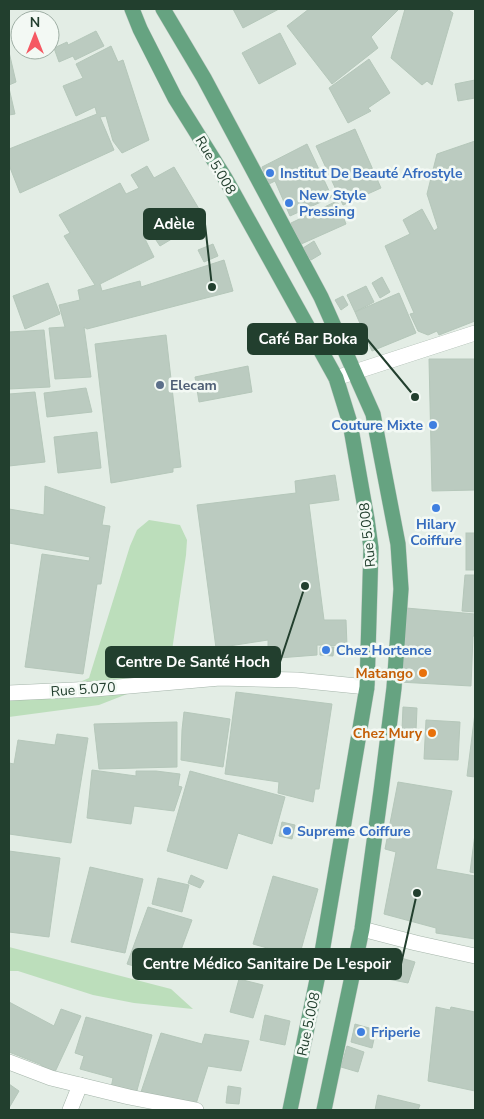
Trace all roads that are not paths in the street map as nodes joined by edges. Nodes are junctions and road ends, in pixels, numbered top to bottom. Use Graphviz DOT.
graph roads {
  1 [pos="132,9"];
  2 [pos="163,9"];
  3 [pos="475,333"];
  4 [pos="355,372"];
  5 [pos="336,378"];
  6 [pos="367,687"];
  7 [pos="9,693"];
  8 [pos="362,929"];
  9 [pos="475,956"];
  10 [pos="9,1062"];
  11 [pos="80,1085"];
  12 [pos="70,1110"];
  13 [pos="196,1110"];
  14 [pos="290,1110"];
  15 [pos="324,1110"];
  1 -- 5 [label="main road, Rue 5.008"];
  2 -- 4 [label="main road, Rue 5.008"];
  3 -- 4 [label="street"];
  4 -- 5 [label="street"];
  4 -- 8 [label="main road, Rue 5.008"];
  5 -- 6 [label="main road, Rue 5.008"];
  6 -- 7 [label="street, Rue 5.070"];
  6 -- 14 [label="main road, Rue 5.008"];
  8 -- 9 [label="street"];
  8 -- 15 [label="main road, Rue 5.008"];
  10 -- 11 [label="street"];
  11 -- 12 [label="street"];
  11 -- 13 [label="street"];
}
